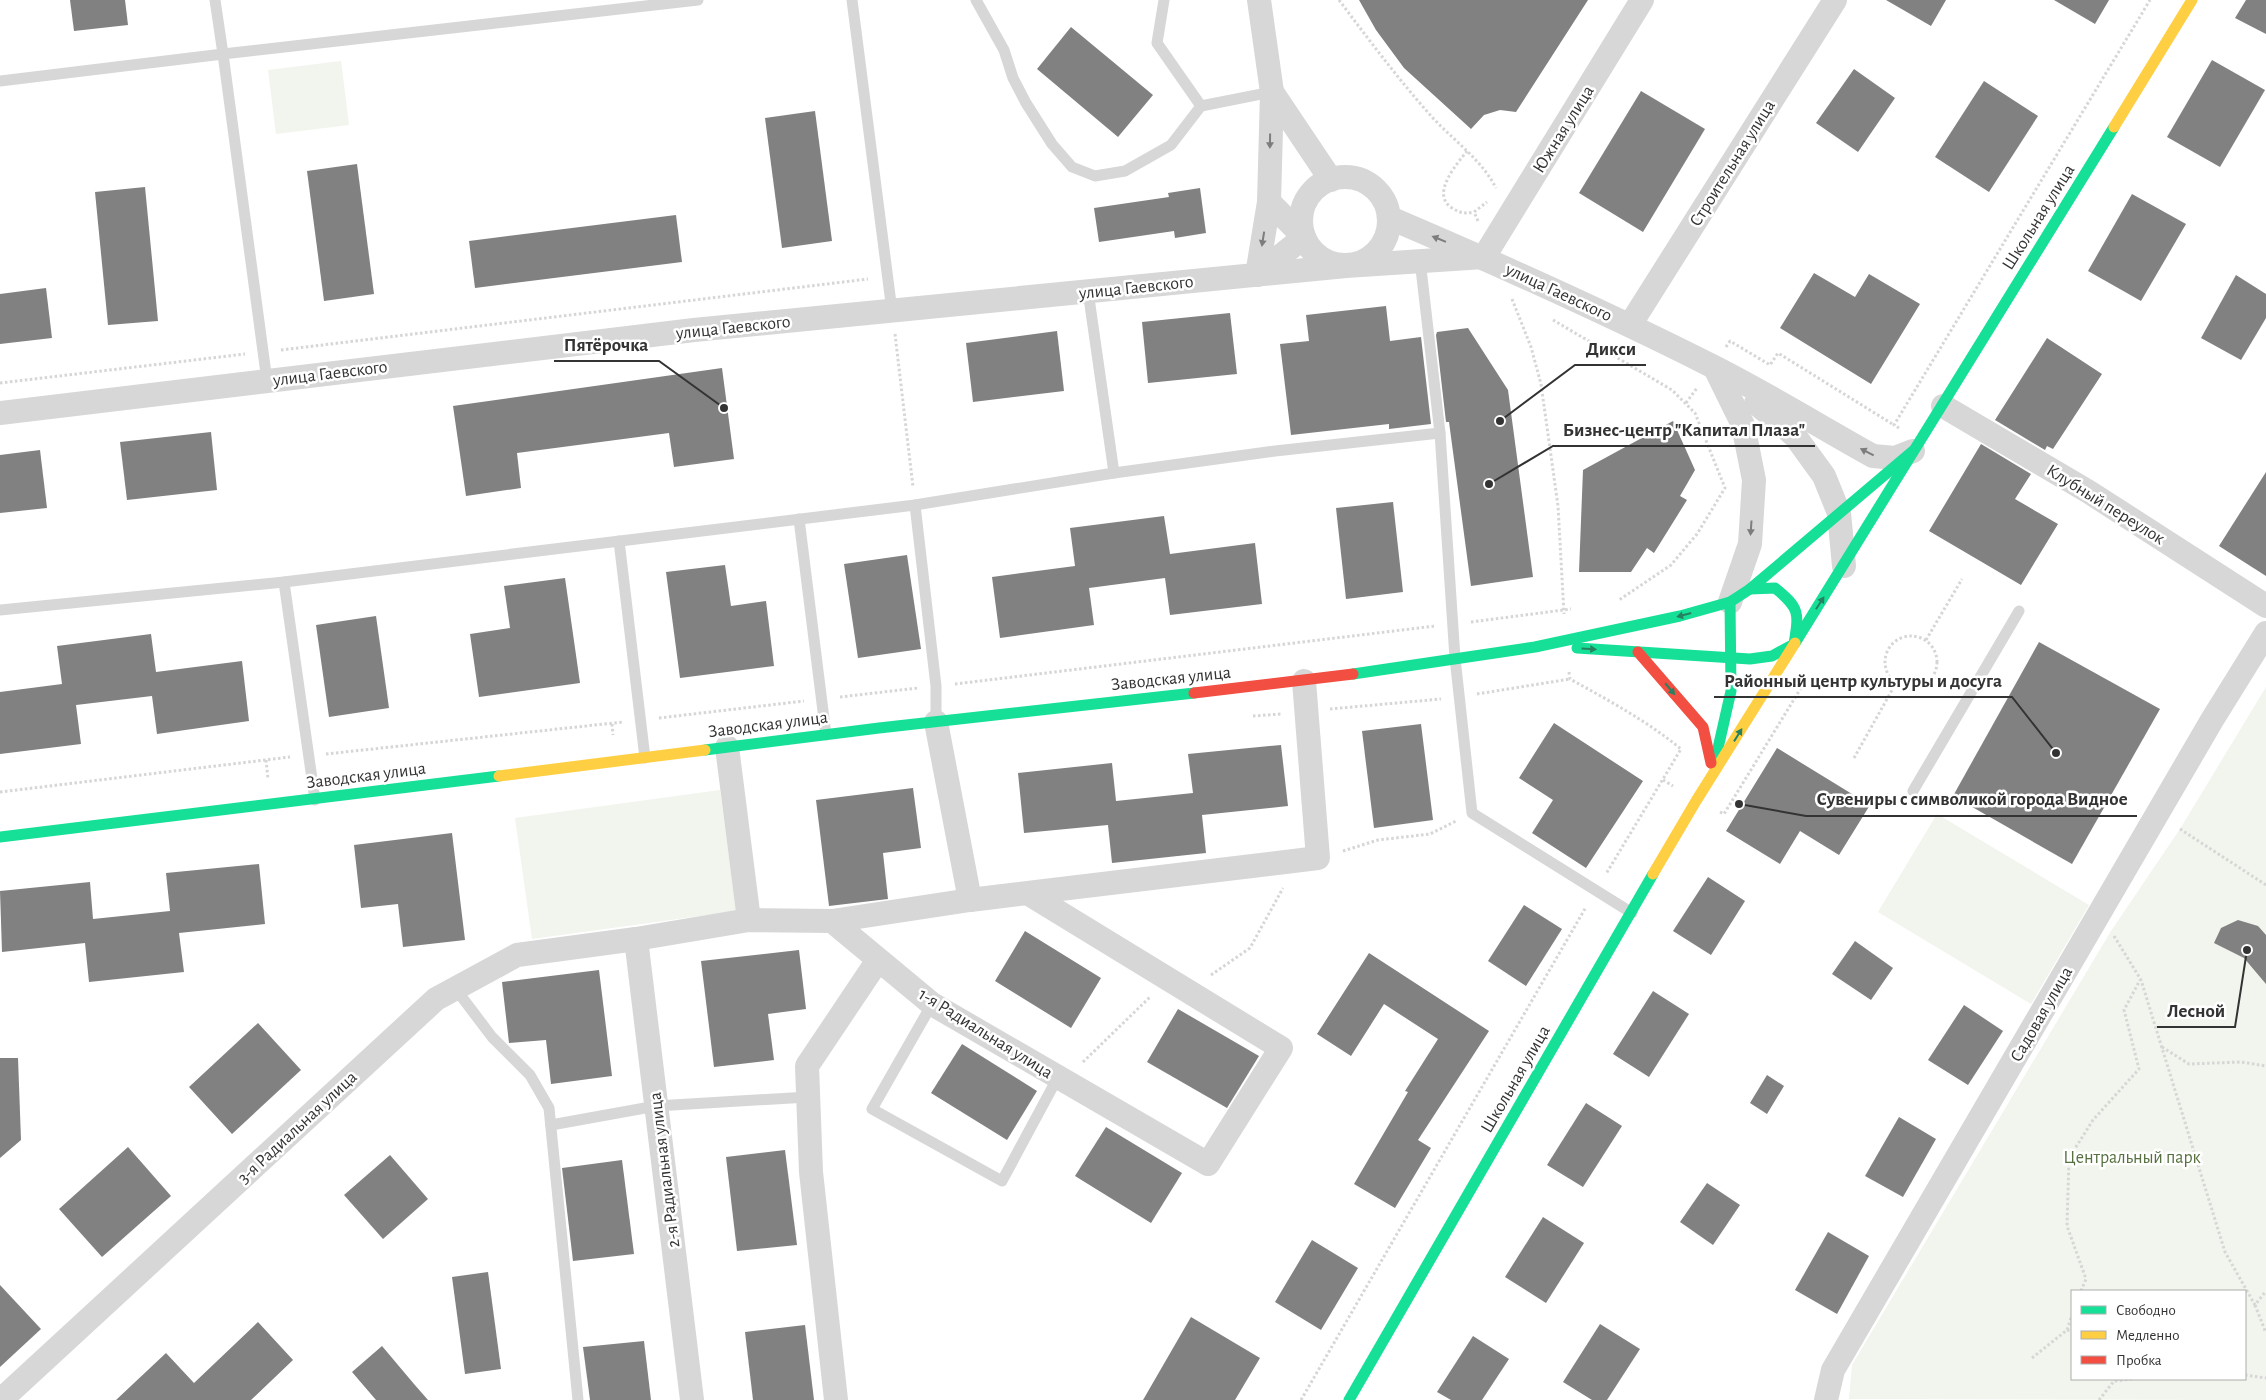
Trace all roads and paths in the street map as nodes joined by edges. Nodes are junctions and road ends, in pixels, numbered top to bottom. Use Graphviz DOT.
graph roads {
  1 [pos="215,0"];
  2 [pos="698,0"];
  3 [pos="852,0"];
  4 [pos="976,0"];
  5 [pos="1164,0"];
  6 [pos="1259,0"];
  7 [pos="1339,0"];
  8 [pos="1642,0"];
  9 [pos="1835,0"];
  10 [pos="2192,0"];
  11 [pos="222,54"];
  12 [pos="0,81"];
  13 [pos="1272,92"];
  14 [pos="1201,106"];
  15 [pos="1467,151"];
  16 [pos="1331,180"];
  17 [pos="1269,202"];
  18 [pos="1474,212"];
  19 [pos="1390,218"];
  20 [pos="1304,237"];
  21 [pos="1487,253"];
  22 [pos="1420,260"];
  23 [pos="1346,266"];
  24 [pos="1258,275"];
  25 [pos="874,278"];
  26 [pos="1088,291"];
  27 [pos="1519,300"];
  28 [pos="892,311"];
  29 [pos="1545,315"];
  30 [pos="1630,325"];
  31 [pos="1736,345"];
  32 [pos="263,352"];
  33 [pos="1715,368"];
  34 [pos="266,381"];
  35 [pos="0,383"];
  36 [pos="1943,406"];
  37 [pos="0,413"];
  38 [pos="1894,425"];
  39 [pos="1440,433"];
  40 [pos="1913,451"];
  41 [pos="1114,473"];
  42 [pos="915,505"];
  43 [pos="1839,513"];
  44 [pos="799,519"];
  45 [pos="619,541"];
  46 [pos="1844,566"];
  47 [pos="1962,579"];
  48 [pos="284,582"];
  49 [pos="1750,588"];
  50 [pos="1613,602"];
  51 [pos="1730,602"];
  52 [pos="2266,606"];
  53 [pos="1572,609"];
  54 [pos="0,610"];
  55 [pos="1564,610"];
  56 [pos="2019,611"];
  57 [pos="1454,624"];
  58 [pos="2266,633"];
  59 [pos="1926,640"];
  60 [pos="1566,644"];
  61 [pos="1794,644"];
  62 [pos="1638,652"];
  63 [pos="1732,657"];
  64 [pos="1455,658"];
  65 [pos="1304,681"];
  66 [pos="1896,683"];
  67 [pos="936,686"];
  68 [pos="822,699"];
  69 [pos="640,720"];
  70 [pos="936,722"];
  71 [pos="826,735"];
  72 [pos="727,747"];
  73 [pos="309,755"];
  74 [pos="644,758"];
  75 [pos="1854,758"];
  76 [pos="1712,776"];
  77 [pos="0,792"];
  78 [pos="1913,792"];
  79 [pos="315,800"];
  80 [pos="1472,813"];
  81 [pos="2180,829"];
  82 [pos="0,837"];
  83 [pos="1308,859"];
  84 [pos="2266,885"];
  85 [pos="1596,891"];
  86 [pos="1029,894"];
  87 [pos="970,900"];
  88 [pos="2106,902"];
  89 [pos="1632,913"];
  90 [pos="749,920"];
  91 [pos="832,921"];
  92 [pos="636,939"];
  93 [pos="878,960"];
  94 [pos="1168,979"];
  95 [pos="2141,980"];
  96 [pos="455,988"];
  97 [pos="1188,992"];
  98 [pos="932,1004"];
  99 [pos="2162,1046"];
  100 [pos="2266,1066"];
  101 [pos="1062,1080"];
  102 [pos="808,1097"];
  103 [pos="656,1106"];
  104 [pos="551,1125"];
  105 [pos="2081,1290"];
  106 [pos="2266,1291"];
  107 [pos="2255,1305"];
  108 [pos="2071,1318"];
  109 [pos="2066,1330"];
  110 [pos="2071,1331"];
  111 [pos="2266,1333"];
  112 [pos="2032,1358"];
  113 [pos="2246,1375"];
  114 [pos="2266,1378"];
  115 [pos="2124,1380"];
  116 [pos="1,1400"];
  117 [pos="578,1400"];
  118 [pos="692,1400"];
  119 [pos="836,1400"];
  120 [pos="1301,1400"];
  121 [pos="1349,1400"];
  122 [pos="1826,1400"];
  123 [pos="2099,1400"];
  1 -- 11 [label="lane"];
  2 -- 11 [label="lane"];
  3 -- 28 [label="lane"];
  4 -- 14 [label="lane"];
  5 -- 14 [label="lane"];
  6 -- 13 [label="street"];
  7 -- 15 [label="path"];
  8 -- 21 [label="street, Южная улица"];
  9 -- 30 [label="street, Строительная улица"];
  10 -- 36 [label="street, Школьная улица"];
  11 -- 12 [label="lane"];
  11 -- 32 [label="lane"];
  13 -- 14 [label="lane"];
  13 -- 16 [label="street"];
  13 -- 17 [label="street, one-way"];
  15 -- 18 [label="path"];
  15 -- 18 [label="path"];
  16 -- 19 [label="street"];
  16 -- 20 [label="street"];
  17 -- 20 [label="street"];
  17 -- 24 [label="street, one-way"];
  18 -- 21 [label="path"];
  21 -- 19 [label="street, улица Гаевского, one-way"];
  19 -- 23 [label="street"];
  20 -- 23 [label="street"];
  20 -- 24 [label="street"];
  21 -- 22 [label="street, улица Гаевского"];
  21 -- 30 [label="street, улица Гаевского"];
  22 -- 23 [label="street, улица Гаевского"];
  22 -- 39 [label="lane"];
  23 -- 24 [label="street, улица Гаевского"];
  24 -- 26 [label="street, улица Гаевского"];
  25 -- 32 [label="path"];
  26 -- 28 [label="street, улица Гаевского"];
  26 -- 41 [label="lane"];
  27 -- 55 [label="path"];
  28 -- 34 [label="street, улица Гаевского"];
  28 -- 42 [label="path"];
  29 -- 50 [label="path"];
  30 -- 33 [label="street, улица Гаевского"];
  31 -- 38 [label="path"];
  32 -- 34 [label="lane"];
  32 -- 35 [label="path"];
  40 -- 33 [label="street, one-way"];
  33 -- 43 [label="street"];
  33 -- 51 [label="street, one-way"];
  34 -- 37 [label="street, улица Гаевского"];
  36 -- 40 [label="street, Школьная улица"];
  36 -- 52 [label="street, Клубный переулок"];
  39 -- 41 [label="lane"];
  39 -- 57 [label="lane"];
  40 -- 43 [label="street"];
  40 -- 46 [label="street, Школьная улица"];
  41 -- 42 [label="lane"];
  42 -- 44 [label="lane"];
  42 -- 67 [label="lane"];
  43 -- 46 [label="street"];
  43 -- 49 [label="street"];
  44 -- 45 [label="lane"];
  44 -- 68 [label="lane"];
  45 -- 48 [label="lane"];
  45 -- 69 [label="lane"];
  61 -- 46 [label="street, Школьная улица, one-way"];
  47 -- 59 [label="path"];
  48 -- 54 [label="lane"];
  48 -- 73 [label="lane"];
  49 -- 51 [label="street"];
  49 -- 61 [label="street"];
  51 -- 60 [label="street, one-way"];
  51 -- 63 [label="street"];
  53 -- 55 [label="path"];
  55 -- 57 [label="path"];
  55 -- 60 [label="path"];
  56 -- 78 [label="lane"];
  57 -- 64 [label="lane"];
  57 -- 67 [label="path"];
  58 -- 88 [label="street, Садовая улица"];
  59 -- 66 [label="path"];
  59 -- 66 [label="path"];
  60 -- 62 [label="street, Заводская улица, one-way"];
  60 -- 64 [label="street, Заводская улица"];
  60 -- 85 [label="path"];
  61 -- 63 [label="street"];
  76 -- 61 [label="street, Школьная улица, one-way"];
  62 -- 63 [label="street, Заводская улица"];
  62 -- 76 [label="street, one-way"];
  63 -- 76 [label="street"];
  64 -- 65 [label="street, Заводская улица"];
  64 -- 80 [label="lane"];
  65 -- 70 [label="street, Заводская улица"];
  65 -- 83 [label="street"];
  66 -- 75 [label="path"];
  67 -- 68 [label="path"];
  67 -- 70 [label="lane"];
  68 -- 69 [label="path"];
  68 -- 71 [label="lane"];
  69 -- 73 [label="path"];
  69 -- 74 [label="lane"];
  70 -- 71 [label="street, Заводская улица"];
  70 -- 87 [label="street"];
  71 -- 72 [label="street, Заводская улица"];
  72 -- 74 [label="street, Заводская улица"];
  72 -- 90 [label="street"];
  73 -- 77 [label="path"];
  73 -- 79 [label="lane"];
  74 -- 79 [label="street, Заводская улица"];
  76 -- 89 [label="street, Школьная улица"];
  79 -- 82 [label="street, Заводская улица"];
  80 -- 83 [label="path"];
  80 -- 85 [label="lane"];
  81 -- 84 [label="path"];
  83 -- 86 [label="street"];
  83 -- 97 [label="path"];
  85 -- 89 [label="lane"];
  85 -- 120 [label="path"];
  86 -- 87 [label="street"];
  86 -- 94 [label="street"];
  87 -- 91 [label="street"];
  88 -- 95 [label="path"];
  88 -- 122 [label="street, Садовая улица"];
  89 -- 121 [label="street, Школьная улица"];
  90 -- 91 [label="street"];
  90 -- 92 [label="street"];
  91 -- 93 [label="street, 1-я Радиальная улица"];
  92 -- 96 [label="street, 3-я Радиальная улица"];
  92 -- 103 [label="street, 2-я Радиальная улица"];
  93 -- 98 [label="street, 1-я Радиальная улица"];
  93 -- 102 [label="street"];
  94 -- 97 [label="street"];
  94 -- 101 [label="path"];
  95 -- 99 [label="path"];
  95 -- 105 [label="path"];
  96 -- 104 [label="lane"];
  96 -- 116 [label="street, 3-я Радиальная улица"];
  97 -- 101 [label="street, 1-я Радиальная улица"];
  98 -- 101 [label="street, 1-я Радиальная улица"];
  98 -- 101 [label="lane"];
  99 -- 100 [label="path"];
  99 -- 107 [label="path"];
  102 -- 103 [label="lane"];
  102 -- 119 [label="street"];
  103 -- 104 [label="lane"];
  103 -- 118 [label="street, 2-я Радиальная улица"];
  104 -- 117 [label="lane"];
  106 -- 107 [label="path"];
  107 -- 111 [label="path"];
  108 -- 109 [label="path"];
  109 -- 110 [label="path"];
  109 -- 112 [label="path"];
  113 -- 114 [label="path"];
  115 -- 123 [label="path"];
}
